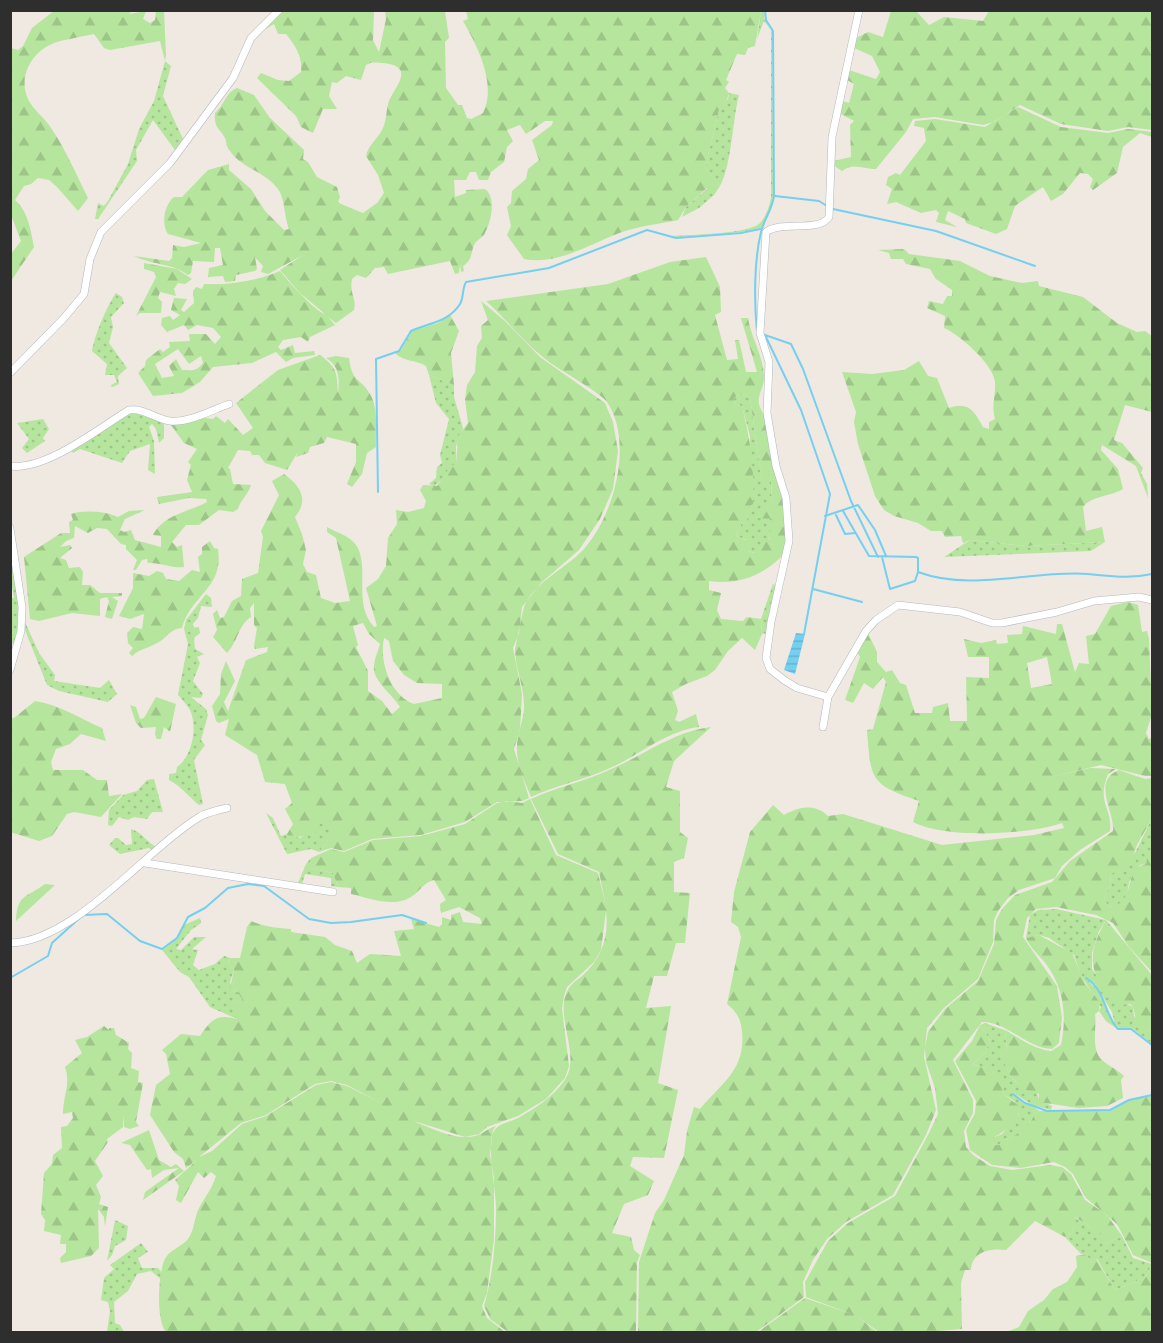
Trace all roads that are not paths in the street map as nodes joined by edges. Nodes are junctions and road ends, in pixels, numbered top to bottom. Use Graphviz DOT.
graph roads {
  1 [pos="279,10"];
  2 [pos="859,10"];
  3 [pos="10,373"];
  4 [pos="229,404"];
  5 [pos="10,466"];
  6 [pos="10,528"];
  7 [pos="1152,600"];
  8 [pos="10,670"];
  9 [pos="828,697"];
  10 [pos="823,727"];
  11 [pos="227,808"];
  12 [pos="145,863"];
  13 [pos="333,892"];
  14 [pos="10,943"];
  1 -- 3 [label="street"];
  2 -- 9 [label="street"];
  4 -- 5 [label="street"];
  6 -- 8 [label="street"];
  7 -- 9 [label="street"];
  9 -- 10 [label="street"];
  11 -- 12 [label="street"];
  12 -- 13 [label="street"];
  12 -- 14 [label="street"];
}
